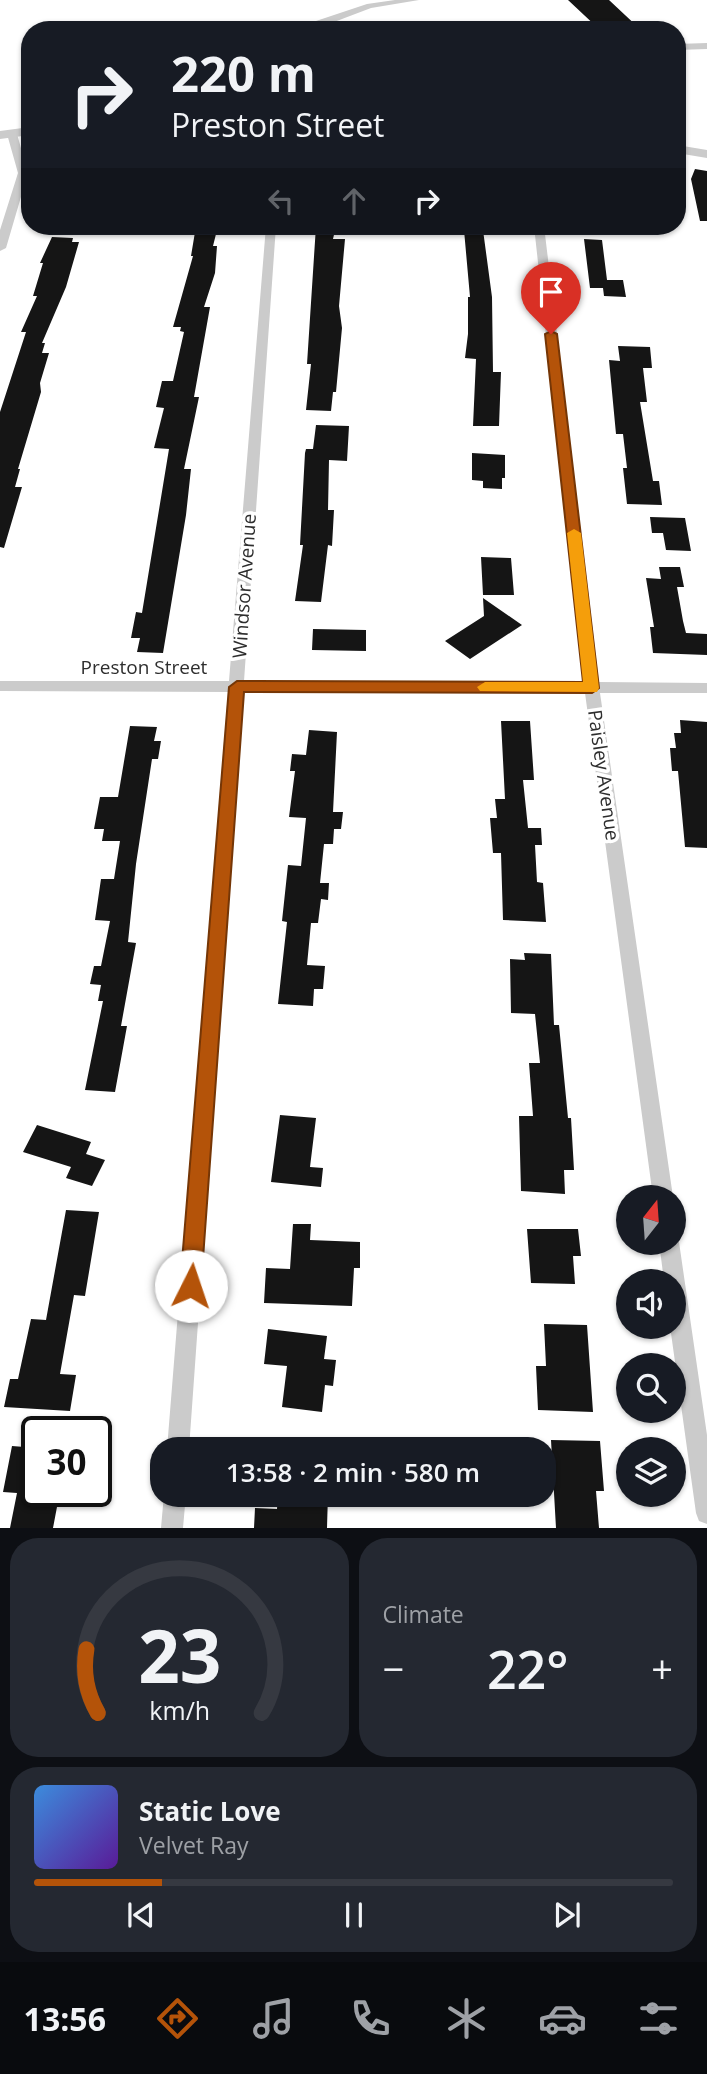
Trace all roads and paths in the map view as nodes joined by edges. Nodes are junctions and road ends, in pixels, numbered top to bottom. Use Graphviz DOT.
graph roads {
  1 [pos="415,0"];
  2 [pos="325,21"];
  3 [pos="707,46"];
  4 [pos="686,47"];
  5 [pos="6,135"];
  6 [pos="686,150"];
  7 [pos="707,154"];
  8 [pos="21,169"];
  9 [pos="21,180"];
  10 [pos="270,235"];
  11 [pos="540,235"];
  12 [pos="0,248"];
  13 [pos="0,686"];
  14 [pos="237,687"];
  15 [pos="592,688"];
  16 [pos="707,688"];
  17 [pos="661,1185"];
  18 [pos="671,1255"];
  19 [pos="179,1437"];
  20 [pos="174,1507"];
  21 [pos="707,1513"];
  22 [pos="172,1528"];
  1 -- 2 [label="street"];
  3 -- 4 [label="street"];
  5 -- 8 [label="street"];
  6 -- 7 [label="street"];
  9 -- 12 [label="street"];
  10 -- 14 [label="street, Windsor Avenue"];
  11 -- 15 [label="street, Paisley Avenue"];
  13 -- 14 [label="street, Preston Street"];
  14 -- 15 [label="street, Preston Street"];
  14 -- 19 [label="street, Windsor Avenue"];
  15 -- 16 [label="street, Preston Street"];
  15 -- 17 [label="street, Paisley Avenue"];
  18 -- 21 [label="street"];
  20 -- 22 [label="street"];
}
